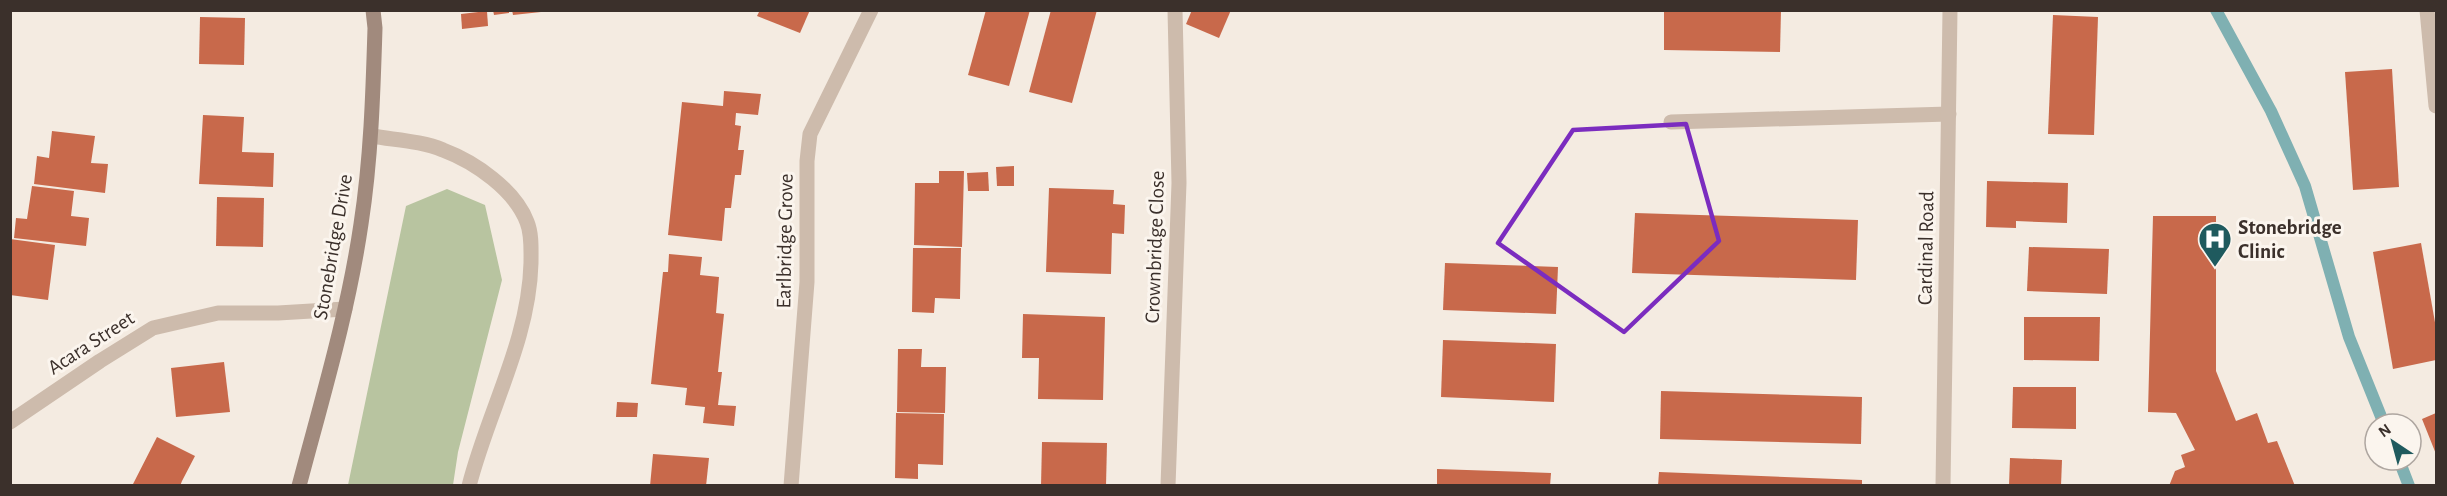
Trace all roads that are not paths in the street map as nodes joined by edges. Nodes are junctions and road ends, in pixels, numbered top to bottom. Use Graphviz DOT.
graph roads {
  1 [pos="373,10"];
  2 [pos="871,10"];
  3 [pos="1175,10"];
  4 [pos="1950,10"];
  5 [pos="2427,10"];
  6 [pos="2436,106"];
  7 [pos="1948,114"];
  8 [pos="1671,122"];
  9 [pos="372,136"];
  10 [pos="345,309"];
  11 [pos="10,422"];
  12 [pos="299,486"];
  13 [pos="469,486"];
  14 [pos="792,486"];
  15 [pos="1168,486"];
  16 [pos="1943,486"];
  1 -- 9 [label="street, Stonebridge Drive"];
  2 -- 14 [label="street, Earlbridge Grove"];
  3 -- 15 [label="street, Crownbridge Close"];
  4 -- 7 [label="street, Cardinal Road"];
  5 -- 6 [label="street"];
  7 -- 8 [label="street"];
  7 -- 16 [label="street, Cardinal Road"];
  9 -- 10 [label="street, Stonebridge Drive"];
  9 -- 13 [label="street"];
  10 -- 11 [label="street, Acara Street"];
  10 -- 12 [label="street, Stonebridge Drive"];
}
